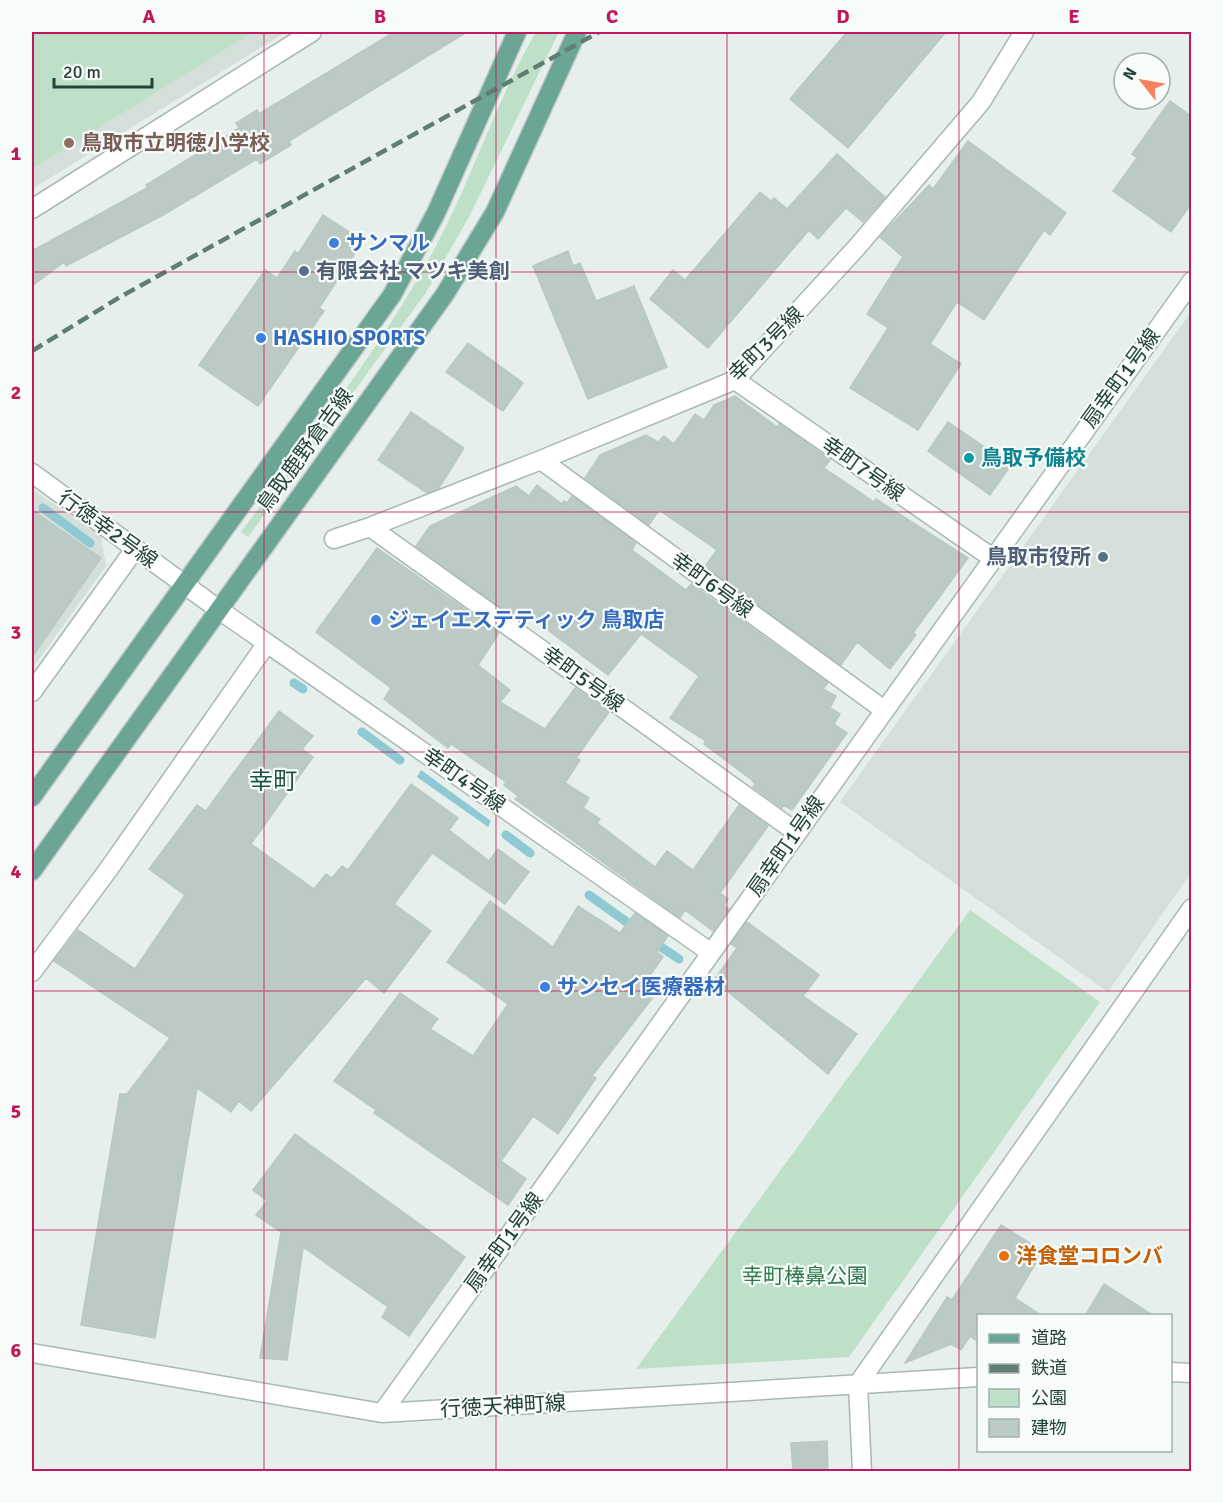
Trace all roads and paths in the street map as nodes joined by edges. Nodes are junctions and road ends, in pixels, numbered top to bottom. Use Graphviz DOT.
graph roads {
  1 [pos="312,32"];
  2 [pos="517,32"];
  3 [pos="577,32"];
  4 [pos="1023,32"];
  5 [pos="32,209"];
  6 [pos="1191,280"];
  7 [pos="735,380"];
  8 [pos="541,460"];
  9 [pos="32,474"];
  10 [pos="370,527"];
  11 [pos="333,539"];
  12 [pos="135,549"];
  13 [pos="991,557"];
  14 [pos="184,584"];
  15 [pos="218,609"];
  16 [pos="267,643"];
  17 [pos="32,692"];
  18 [pos="884,710"];
  19 [pos="32,797"];
  20 [pos="796,832"];
  21 [pos="32,871"];
  22 [pos="1191,908"];
  23 [pos="710,952"];
  24 [pos="32,972"];
  25 [pos="32,1353"];
  26 [pos="1172,1372"];
  27 [pos="1191,1373"];
  28 [pos="977,1377"];
  29 [pos="858,1384"];
  30 [pos="382,1413"];
  31 [pos="862,1472"];
  1 -- 5 [label="street"];
  2 -- 14 [label="main road, 鳥取鹿野倉吉線"];
  3 -- 15 [label="main road, 鳥取鹿野倉吉線"];
  4 -- 7 [label="street, 幸町3号線"];
  6 -- 13 [label="street, 扇幸町1号線"];
  7 -- 8 [label="street, 幸町3号線"];
  7 -- 13 [label="street, 幸町7号線"];
  8 -- 10 [label="street, 幸町3号線"];
  8 -- 18 [label="street, 幸町6号線"];
  9 -- 12 [label="street, 行徳幸2号線"];
  10 -- 11 [label="street, 幸町3号線"];
  10 -- 20 [label="street, 幸町5号線"];
  12 -- 14 [label="street, 行徳幸2号線"];
  12 -- 17 [label="street"];
  13 -- 18 [label="street, 扇幸町1号線"];
  14 -- 15 [label="street, 行徳幸2号線"];
  14 -- 19 [label="main road, 鳥取鹿野倉吉線"];
  15 -- 16 [label="street, 幸町4号線"];
  15 -- 21 [label="main road, 鳥取鹿野倉吉線"];
  16 -- 23 [label="street, 幸町4号線"];
  16 -- 24 [label="street"];
  18 -- 20 [label="street, 扇幸町1号線"];
  20 -- 23 [label="street, 扇幸町1号線"];
  22 -- 29 [label="street"];
  23 -- 30 [label="street, 扇幸町1号線"];
  25 -- 30 [label="street, 行徳天神町線"];
  26 -- 27 [label="street"];
  28 -- 29 [label="street, 行徳天神町線"];
  29 -- 30 [label="street, 行徳天神町線"];
  29 -- 31 [label="street"];
}
